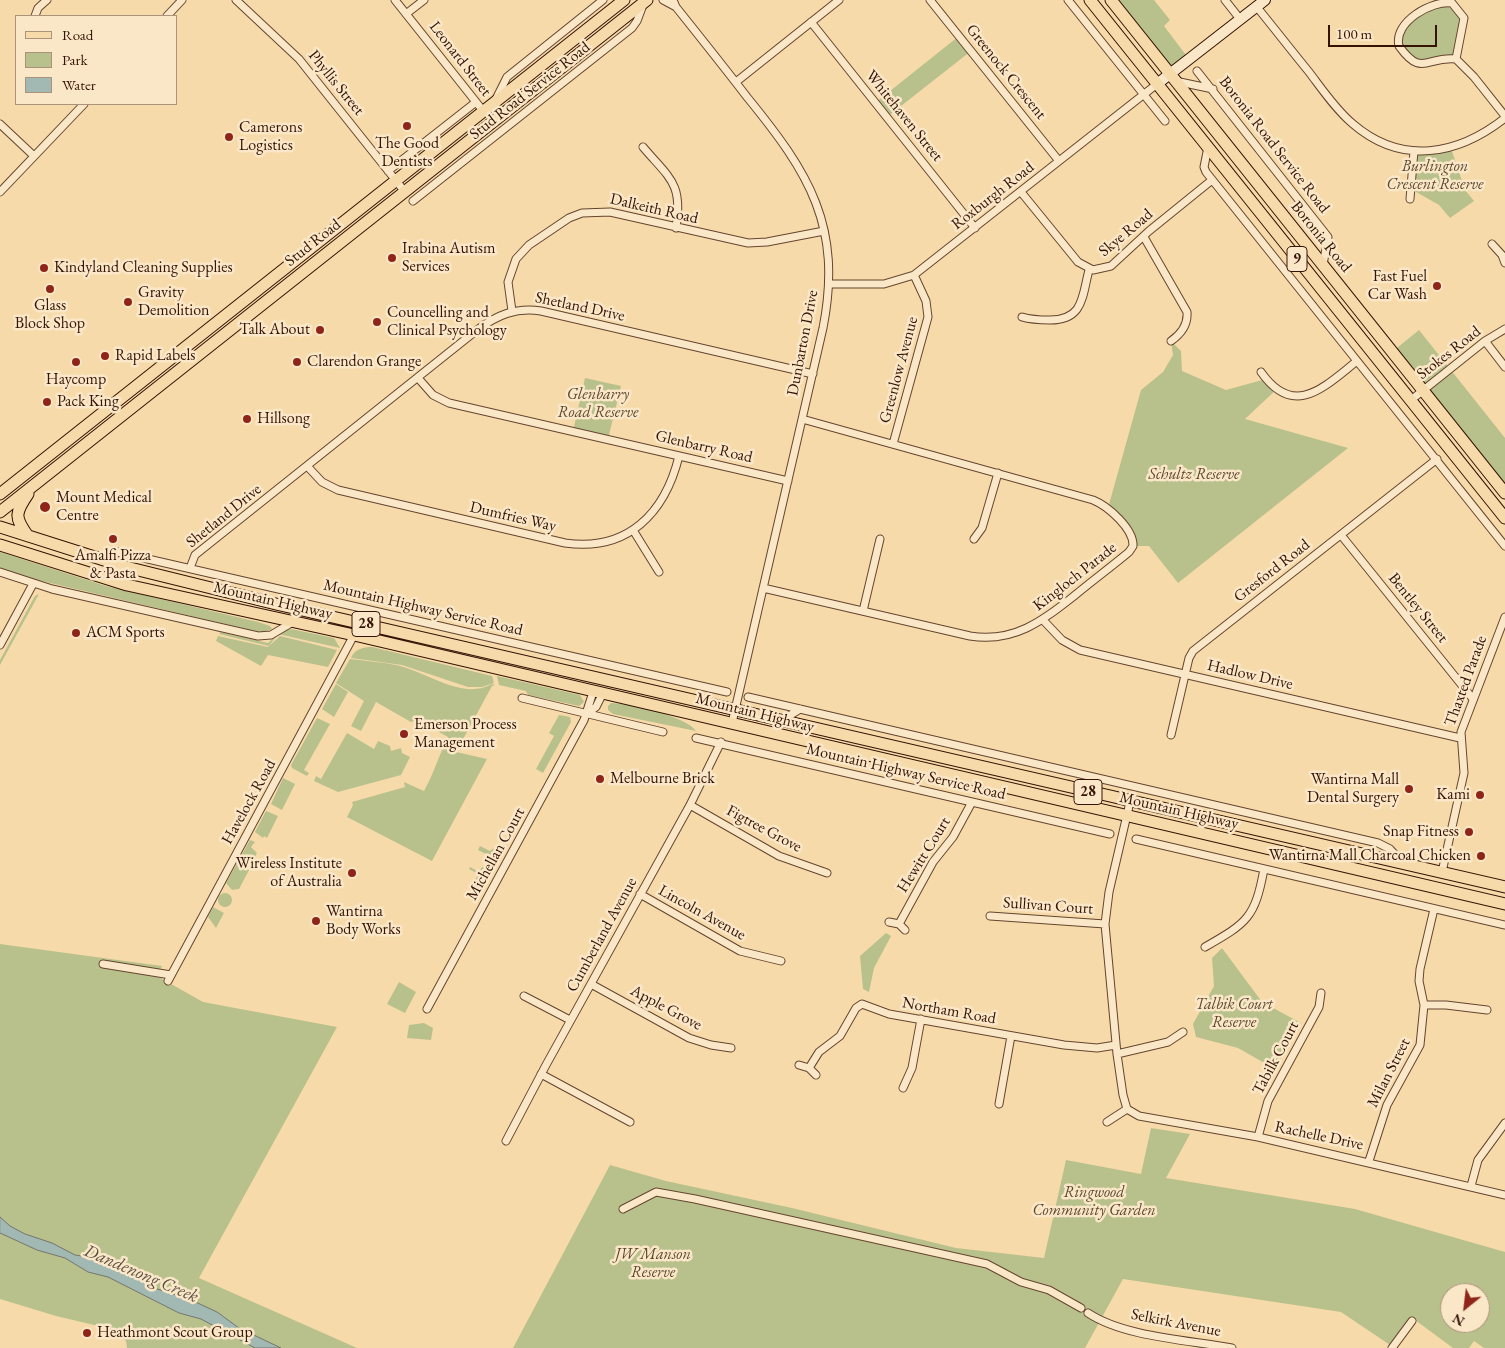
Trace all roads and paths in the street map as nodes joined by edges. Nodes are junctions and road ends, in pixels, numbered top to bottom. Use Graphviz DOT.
graph roads {
  1 [pos="47,0"];
  2 [pos="182,0"];
  3 [pos="236,0"];
  4 [pos="395,0"];
  5 [pos="424,0"];
  6 [pos="602,0"];
  7 [pos="624,0"];
  8 [pos="663,0"];
  9 [pos="839,0"];
  10 [pos="930,0"];
  11 [pos="1068,0"];
  12 [pos="1090,0"];
  13 [pos="1111,0"];
  14 [pos="1225,0"];
  15 [pos="645,1"];
  16 [pos="1261,3"];
  17 [pos="675,4"];
  18 [pos="406,14"];
  19 [pos="35,15"];
  20 [pos="168,15"];
  21 [pos="1240,18"];
  22 [pos="811,22"];
  23 [pos="1456,59"];
  24 [pos="1197,71"];
  25 [pos="1173,78"];
  26 [pos="736,82"];
  27 [pos="1157,84"];
  28 [pos="1213,89"];
  29 [pos="1144,94"];
  30 [pos="476,102"];
  31 [pos="494,104"];
  32 [pos="83,105"];
  33 [pos="484,112"];
  34 [pos="1505,117"];
  35 [pos="1165,122"];
  36 [pos="0,124"];
  37 [pos="643,146"];
  38 [pos="1208,147"];
  39 [pos="1414,151"];
  40 [pos="34,156"];
  41 [pos="1059,161"];
  42 [pos="388,171"];
  43 [pos="1212,180"];
  44 [pos="396,182"];
  45 [pos="0,192"];
  46 [pos="1021,192"];
  47 [pos="423,193"];
  48 [pos="409,194"];
  49 [pos="1410,199"];
  50 [pos="352,216"];
  51 [pos="360,226"];
  52 [pos="676,228"];
  53 [pos="975,228"];
  54 [pos="824,231"];
  55 [pos="1144,237"];
  56 [pos="320,240"];
  57 [pos="1492,244"];
  58 [pos="329,251"];
  59 [pos="1505,263"];
  60 [pos="1323,266"];
  61 [pos="1088,270"];
  62 [pos="914,275"];
  63 [pos="829,284"];
  64 [pos="512,311"];
  65 [pos="1022,317"];
  66 [pos="1505,329"];
  67 [pos="1171,341"];
  68 [pos="1485,341"];
  69 [pos="194,357"];
  70 [pos="1357,361"];
  71 [pos="1505,367"];
  72 [pos="1261,372"];
  73 [pos="812,374"];
  74 [pos="150,375"];
  75 [pos="418,378"];
  76 [pos="1423,391"];
  77 [pos="1411,400"];
  78 [pos="802,419"];
  79 [pos="893,444"];
  80 [pos="53,452"];
  81 [pos="76,452"];
  82 [pos="680,456"];
  83 [pos="1436,459"];
  84 [pos="307,466"];
  85 [pos="998,473"];
  86 [pos="788,481"];
  87 [pos="37,483"];
  88 [pos="1505,493"];
  89 [pos="0,494"];
  90 [pos="0,512"];
  91 [pos="1505,518"];
  92 [pos="0,527"];
  93 [pos="633,530"];
  94 [pos="1341,535"];
  95 [pos="28,536"];
  96 [pos="880,539"];
  97 [pos="974,539"];
  98 [pos="0,545"];
  99 [pos="1505,546"];
  100 [pos="113,550"];
  101 [pos="88,555"];
  102 [pos="190,568"];
  103 [pos="0,572"];
  104 [pos="659,572"];
  105 [pos="33,584"];
  106 [pos="127,585"];
  107 [pos="763,588"];
  108 [pos="863,611"];
  109 [pos="1505,617"];
  110 [pos="1043,620"];
  111 [pos="293,622"];
  112 [pos="357,622"];
  113 [pos="354,635"];
  114 [pos="0,645"];
  115 [pos="1185,674"];
  116 [pos="601,679"];
  117 [pos="727,692"];
  118 [pos="598,694"];
  119 [pos="748,697"];
  120 [pos="522,698"];
  121 [pos="1473,699"];
  122 [pos="800,709"];
  123 [pos="735,710"];
  124 [pos="588,713"];
  125 [pos="781,721"];
  126 [pos="732,723"];
  127 [pos="822,730"];
  128 [pos="663,732"];
  129 [pos="1171,734"];
  130 [pos="696,738"];
  131 [pos="1460,738"];
  132 [pos="721,742"];
  133 [pos="834,748"];
  134 [pos="972,802"];
  135 [pos="1130,802"];
  136 [pos="690,805"];
  137 [pos="1127,815"];
  138 [pos="1110,834"];
  139 [pos="1136,839"];
  140 [pos="1310,842"];
  141 [pos="1332,847"];
  142 [pos="1308,857"];
  143 [pos="1328,862"];
  144 [pos="1404,864"];
  145 [pos="1264,870"];
  146 [pos="1442,872"];
  147 [pos="827,873"];
  148 [pos="1505,886"];
  149 [pos="640,894"];
  150 [pos="1505,904"];
  151 [pos="1434,909"];
  152 [pos="990,916"];
  153 [pos="889,922"];
  154 [pos="899,924"];
  155 [pos="1105,924"];
  156 [pos="1505,925"];
  157 [pos="905,930"];
  158 [pos="1205,947"];
  159 [pos="781,961"];
  160 [pos="103,964"];
  161 [pos="591,984"];
  162 [pos="1321,993"];
  163 [pos="524,996"];
  164 [pos="1424,1005"];
  165 [pos="427,1009"];
  166 [pos="1487,1010"];
  167 [pos="920,1019"];
  168 [pos="570,1020"];
  169 [pos="1183,1032"];
  170 [pos="1011,1036"];
  171 [pos="1116,1045"];
  172 [pos="731,1048"];
  173 [pos="1118,1054"];
  174 [pos="799,1065"];
  175 [pos="809,1068"];
  176 [pos="541,1074"];
  177 [pos="816,1075"];
  178 [pos="903,1088"];
  179 [pos="999,1104"];
  180 [pos="1127,1109"];
  181 [pos="630,1122"];
  182 [pos="1107,1122"];
  183 [pos="1505,1123"];
  184 [pos="1258,1137"];
  185 [pos="506,1141"];
  186 [pos="1368,1161"];
  187 [pos="1471,1186"];
  188 [pos="1505,1195"];
  189 [pos="622,1209"];
  190 [pos="1080,1308"];
  191 [pos="1089,1312"];
  192 [pos="1412,1321"];
  193 [pos="1232,1348"];
  194 [pos="1392,1348"];
  1 -- 19 [label="street"];
  2 -- 20 [label="street"];
  3 -- 42 [label="street, Phyllis Street"];
  4 -- 18 [label="street, Leonard Street"];
  5 -- 18 [label="street"];
  6 -- 31 [label="street, Stud Road Service Road"];
  7 -- 31 [label="main road, Stud Road"];
  8 -- 17 [label="street, Dunbarton Drive"];
  9 -- 22 [label="street"];
  10 -- 41 [label="street, Greenock Crescent"];
  11 -- 29 [label="street"];
  12 -- 27 [label="main road, Boronia Road / 9"];
  13 -- 25 [label="main road, Boronia Road / 9"];
  14 -- 21 [label="street"];
  15 -- 47 [label="street, Stud Road Service Road"];
  15 -- 48 [label="main road, Stud Road"];
  16 -- 21 [label="street"];
  16 -- 39 [label="street"];
  17 -- 26 [label="street, Dunbarton Drive"];
  18 -- 30 [label="street, Leonard Street"];
  21 -- 25 [label="street"];
  22 -- 26 [label="street"];
  22 -- 53 [label="street, Whitehaven Street"];
  23 -- 23 [label="street"];
  23 -- 34 [label="street"];
  24 -- 28 [label="street, Boronia Road Service Road"];
  25 -- 27 [label="street"];
  25 -- 28 [label="street"];
  25 -- 60 [label="main road, Boronia Road / 9"];
  26 -- 54 [label="street, Dunbarton Drive"];
  27 -- 29 [label="street, Roxburgh Road"];
  27 -- 38 [label="main road, Boronia Road / 9"];
  28 -- 60 [label="street, Boronia Road Service Road"];
  29 -- 35 [label="street"];
  29 -- 41 [label="street, Roxburgh Road"];
  30 -- 33 [label="street, Leonard Street"];
  30 -- 42 [label="street, Stud Road Service Road"];
  31 -- 33 [label="main road, Stud Road"];
  32 -- 40 [label="street"];
  33 -- 44 [label="main road, Stud Road"];
  34 -- 39 [label="street"];
  36 -- 40 [label="street"];
  37 -- 52 [label="street"];
  38 -- 43 [label="street"];
  38 -- 77 [label="main road, Boronia Road / 9"];
  39 -- 49 [label="street"];
  40 -- 45 [label="street"];
  41 -- 46 [label="street, Roxburgh Road"];
  42 -- 44 [label="street, Phyllis Street"];
  43 -- 55 [label="street, Skye Road"];
  43 -- 70 [label="street"];
  44 -- 48 [label="street, Phyllis Street"];
  44 -- 50 [label="main road, Stud Road"];
  46 -- 53 [label="street, Roxburgh Road"];
  46 -- 61 [label="street, Skye Road"];
  47 -- 48 [label="street"];
  47 -- 48 [label="street, Stud Road Service Road"];
  48 -- 51 [label="main road, Stud Road"];
  50 -- 51 [label="main road"];
  50 -- 56 [label="main road, Stud Road"];
  51 -- 58 [label="main road, Stud Road"];
  52 -- 54 [label="street, Dalkeith Road"];
  52 -- 64 [label="street, Dalkeith Road"];
  53 -- 62 [label="street, Roxburgh Road"];
  54 -- 63 [label="street, Dunbarton Drive"];
  55 -- 61 [label="street, Skye Road"];
  55 -- 67 [label="street"];
  56 -- 58 [label="main road"];
  56 -- 74 [label="main road, Stud Road"];
  57 -- 59 [label="street"];
  58 -- 69 [label="main road, Stud Road"];
  60 -- 76 [label="main road, Boronia Road / 9"];
  61 -- 65 [label="street"];
  62 -- 63 [label="street, Roxburgh Road"];
  62 -- 79 [label="street, Greenlow Avenue"];
  63 -- 73 [label="street, Dunbarton Drive"];
  64 -- 73 [label="street, Shetland Drive"];
  64 -- 75 [label="street, Shetland Drive"];
  66 -- 68 [label="street, Stokes Road"];
  68 -- 71 [label="street"];
  68 -- 76 [label="street, Stokes Road"];
  69 -- 74 [label="main road"];
  69 -- 81 [label="main road, Stud Road"];
  70 -- 72 [label="street"];
  70 -- 83 [label="street"];
  73 -- 78 [label="street, Dunbarton Drive"];
  74 -- 80 [label="main road, Stud Road"];
  75 -- 82 [label="street, Glenbarry Road"];
  75 -- 84 [label="street, Shetland Drive"];
  76 -- 77 [label="street, Stokes Road"];
  76 -- 88 [label="main road, Boronia Road / 9"];
  77 -- 91 [label="main road, Boronia Road / 9"];
  78 -- 79 [label="street, Kingloch Parade"];
  78 -- 86 [label="street, Dunbarton Drive"];
  79 -- 85 [label="street, Kingloch Parade"];
  80 -- 81 [label="main road"];
  80 -- 89 [label="main road, Stud Road"];
  81 -- 87 [label="main road, Stud Road"];
  82 -- 86 [label="street, Glenbarry Road"];
  82 -- 93 [label="street, Dumfries Way"];
  83 -- 94 [label="street, Gresford Road"];
  83 -- 99 [label="street"];
  84 -- 93 [label="street, Dumfries Way"];
  84 -- 102 [label="street, Shetland Drive"];
  85 -- 97 [label="street"];
  85 -- 110 [label="street, Kingloch Parade"];
  86 -- 107 [label="street, Dunbarton Drive"];
  87 -- 90 [label="main road, Stud Road"];
  87 -- 95 [label="main road"];
  92 -- 95 [label="main road, Mountain Highway / 28"];
  93 -- 104 [label="street"];
  94 -- 115 [label="street, Gresford Road"];
  94 -- 121 [label="street, Bentley Street"];
  95 -- 101 [label="main road, Mountain Highway / 28"];
  96 -- 108 [label="street"];
  98 -- 106 [label="main road, Mountain Highway / 28"];
  100 -- 102 [label="street, Mountain Highway Service Road"];
  101 -- 106 [label="main road"];
  101 -- 112 [label="main road, Mountain Highway / 28"];
  102 -- 117 [label="street, Mountain Highway Service Road"];
  103 -- 105 [label="street"];
  105 -- 111 [label="street"];
  105 -- 114 [label="street"];
  106 -- 111 [label="main road, Mountain Highway / 28"];
  107 -- 108 [label="street, Kingloch Parade"];
  107 -- 123 [label="street, Dunbarton Drive"];
  108 -- 110 [label="street, Kingloch Parade"];
  109 -- 121 [label="street, Thaxted Parade"];
  110 -- 115 [label="street, Hadlow Drive"];
  111 -- 113 [label="main road, Mountain Highway / 28"];
  112 -- 113 [label="main road"];
  112 -- 116 [label="main road, Mountain Highway / 28"];
  113 -- 118 [label="main road, Mountain Highway / 28"];
  113 -- 160 [label="street, Havelock Road"];
  115 -- 129 [label="street, Gresford Road"];
  115 -- 131 [label="street, Hadlow Drive"];
  116 -- 118 [label="main road"];
  116 -- 123 [label="main road, Mountain Highway / 28"];
  118 -- 124 [label="street, Michellan Court"];
  118 -- 126 [label="main road, Mountain Highway / 28"];
  119 -- 122 [label="street"];
  120 -- 124 [label="street"];
  121 -- 131 [label="street, Thaxted Parade"];
  122 -- 125 [label="street"];
  122 -- 144 [label="street, Mountain Highway"];
  123 -- 125 [label="main road, Mountain Highway / 28"];
  123 -- 126 [label="street, Dunbarton Drive"];
  124 -- 128 [label="street"];
  124 -- 165 [label="street, Michellan Court"];
  125 -- 127 [label="main road, Mountain Highway / 28"];
  126 -- 133 [label="main road, Mountain Highway / 28"];
  127 -- 133 [label="main road"];
  127 -- 135 [label="main road, Mountain Highway / 28"];
  130 -- 132 [label="street, Mountain Highway Service Road"];
  131 -- 146 [label="street, Thaxted Parade"];
  132 -- 134 [label="street, Mountain Highway Service Road"];
  132 -- 136 [label="street, Cumberland Avenue"];
  133 -- 137 [label="main road, Mountain Highway / 28"];
  134 -- 138 [label="street, Mountain Highway Service Road"];
  134 -- 154 [label="street, Hewitt Court"];
  135 -- 137 [label="street"];
  135 -- 140 [label="main road, Mountain Highway / 28"];
  136 -- 147 [label="street, Figtree Grove"];
  136 -- 149 [label="street, Cumberland Avenue"];
  137 -- 142 [label="main road, Mountain Highway / 28"];
  137 -- 155 [label="street"];
  139 -- 145 [label="street"];
  140 -- 141 [label="main road, Mountain Highway / 28"];
  140 -- 142 [label="main road"];
  141 -- 143 [label="main road"];
  141 -- 144 [label="main road, Mountain Highway / 28"];
  142 -- 143 [label="main road, Mountain Highway / 28"];
  143 -- 150 [label="main road, Mountain Highway / 28"];
  144 -- 146 [label="main road, Mountain Highway / 28"];
  145 -- 151 [label="street"];
  145 -- 158 [label="street"];
  146 -- 148 [label="main road, Mountain Highway / 28"];
  149 -- 159 [label="street, Lincoln Avenue"];
  149 -- 161 [label="street, Cumberland Avenue"];
  151 -- 156 [label="street"];
  151 -- 164 [label="street, Milan Street"];
  152 -- 155 [label="street, Sullivan Court"];
  153 -- 154 [label="street"];
  154 -- 157 [label="street"];
  155 -- 171 [label="street"];
  161 -- 168 [label="street, Cumberland Avenue"];
  161 -- 172 [label="street, Apple Grove"];
  162 -- 184 [label="street, Tabilk Court"];
  163 -- 168 [label="street"];
  164 -- 166 [label="street"];
  164 -- 186 [label="street, Milan Street"];
  167 -- 170 [label="street, Northam Road"];
  167 -- 175 [label="street, Northam Road"];
  167 -- 178 [label="street"];
  168 -- 176 [label="street, Cumberland Avenue"];
  169 -- 173 [label="street"];
  170 -- 171 [label="street, Northam Road"];
  170 -- 179 [label="street"];
  171 -- 173 [label="street"];
  173 -- 180 [label="street"];
  174 -- 175 [label="street"];
  175 -- 177 [label="street"];
  176 -- 181 [label="street"];
  176 -- 185 [label="street, Cumberland Avenue"];
  180 -- 182 [label="street"];
  180 -- 184 [label="street, Rachelle Drive"];
  183 -- 187 [label="street"];
  184 -- 186 [label="street, Rachelle Drive"];
  186 -- 187 [label="street, Rachelle Drive"];
  187 -- 188 [label="street, Rachelle Drive"];
  189 -- 190 [label="street"];
  191 -- 193 [label="street, Selkirk Avenue"];
  192 -- 194 [label="street"];
}
